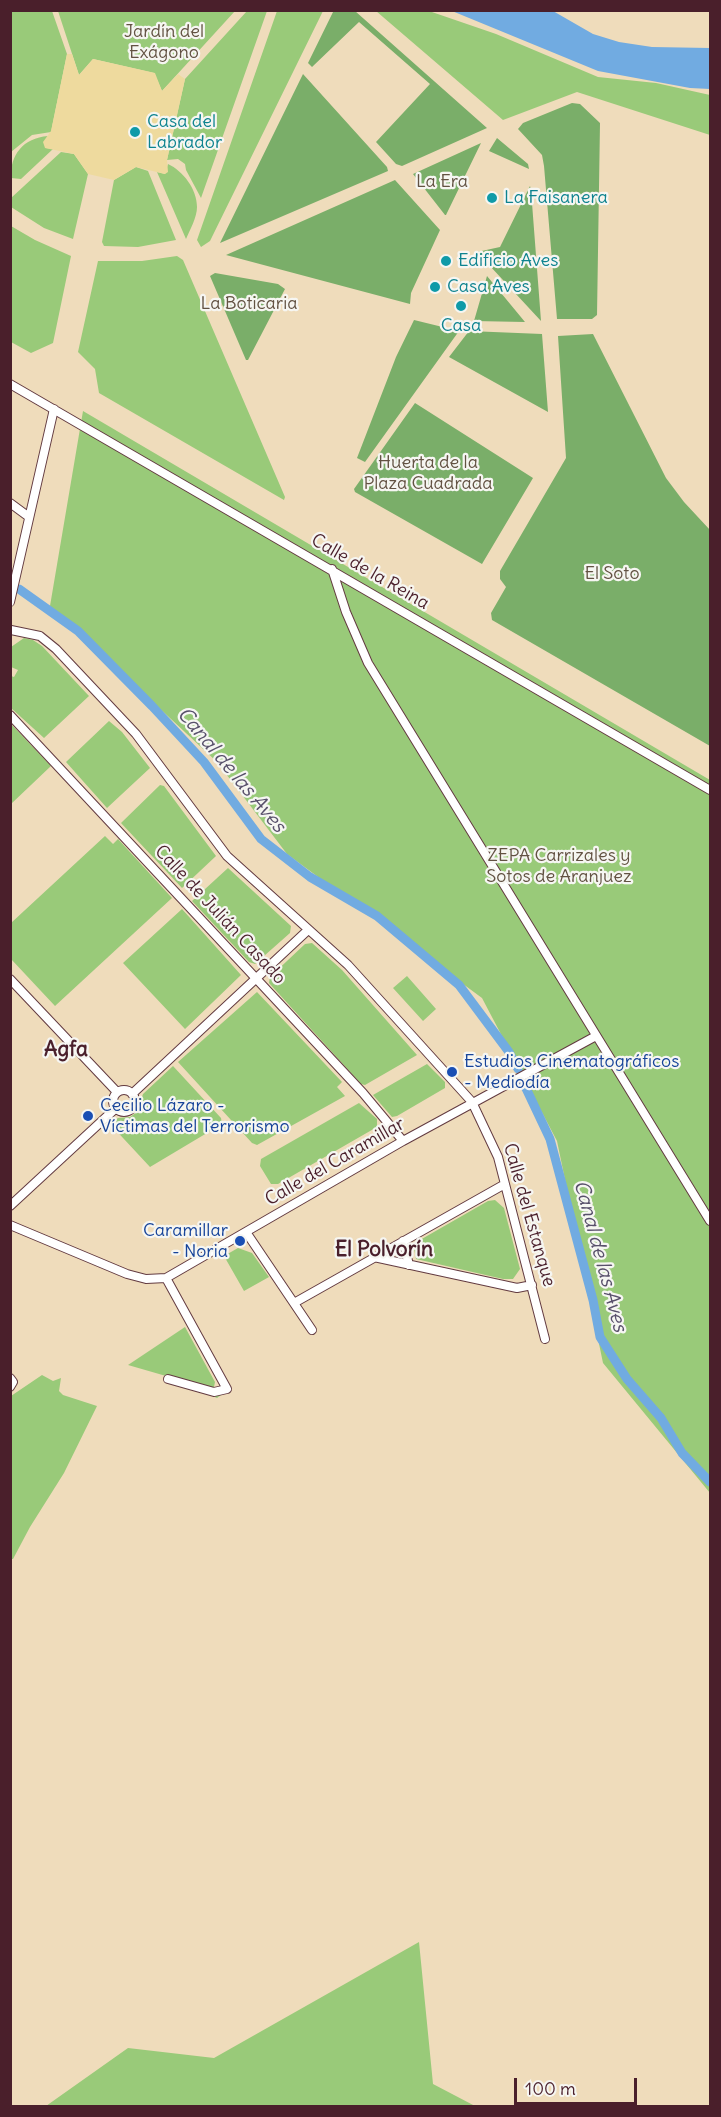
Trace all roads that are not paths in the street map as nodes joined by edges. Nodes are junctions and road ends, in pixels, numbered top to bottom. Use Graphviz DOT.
graph roads {
  1 [pos="10,384"];
  2 [pos="54,409"];
  3 [pos="10,503"];
  4 [pos="29,517"];
  5 [pos="332,568"];
  6 [pos="10,602"];
  7 [pos="11,628"];
  8 [pos="10,635"];
  9 [pos="10,715"];
  10 [pos="711,790"];
  11 [pos="308,930"];
  12 [pos="256,978"];
  13 [pos="10,979"];
  14 [pos="596,1036"];
  15 [pos="117,1092"];
  16 [pos="132,1094"];
  17 [pos="472,1102"];
  18 [pos="116,1108"];
  19 [pos="403,1141"];
  20 [pos="505,1184"];
  21 [pos="10,1206"];
  22 [pos="711,1221"];
  23 [pos="10,1225"];
  24 [pos="246,1232"];
  25 [pos="403,1241"];
  26 [pos="374,1257"];
  27 [pos="409,1266"];
  28 [pos="166,1278"];
  29 [pos="532,1285"];
  30 [pos="294,1303"];
  31 [pos="312,1330"];
  32 [pos="545,1339"];
  33 [pos="10,1378"];
  34 [pos="168,1379"];
  35 [pos="10,1387"];
  1 -- 2 [label="street, Calle de la Reina"];
  2 -- 4 [label="street"];
  2 -- 5 [label="street, Calle de la Reina"];
  3 -- 4 [label="street"];
  4 -- 6 [label="street"];
  5 -- 10 [label="street, Calle de la Reina"];
  5 -- 14 [label="street"];
  7 -- 8 [label="street"];
  7 -- 11 [label="street, Calle del Estanque"];
  9 -- 12 [label="street, Calle de Julián Casado"];
  11 -- 12 [label="street"];
  11 -- 17 [label="street, Calle del Estanque"];
  12 -- 16 [label="street"];
  12 -- 19 [label="street, Calle de Julián Casado"];
  13 -- 15 [label="street"];
  14 -- 17 [label="street, Calle del Caramillar"];
  14 -- 22 [label="street"];
  15 -- 16 [label="street"];
  15 -- 18 [label="street"];
  16 -- 18 [label="street"];
  17 -- 19 [label="street, Calle del Caramillar"];
  17 -- 20 [label="street, Calle del Estanque"];
  18 -- 21 [label="street"];
  19 -- 24 [label="street, Calle del Caramillar"];
  20 -- 25 [label="street"];
  20 -- 29 [label="street, Calle del Estanque"];
  23 -- 28 [label="street"];
  24 -- 28 [label="street, Calle del Caramillar"];
  24 -- 30 [label="street"];
  25 -- 26 [label="street"];
  25 -- 27 [label="street"];
  26 -- 27 [label="street"];
  26 -- 30 [label="street"];
  27 -- 29 [label="street"];
  28 -- 34 [label="street"];
  29 -- 32 [label="street, Calle del Estanque"];
  30 -- 31 [label="street"];
  33 -- 35 [label="street"];
}
